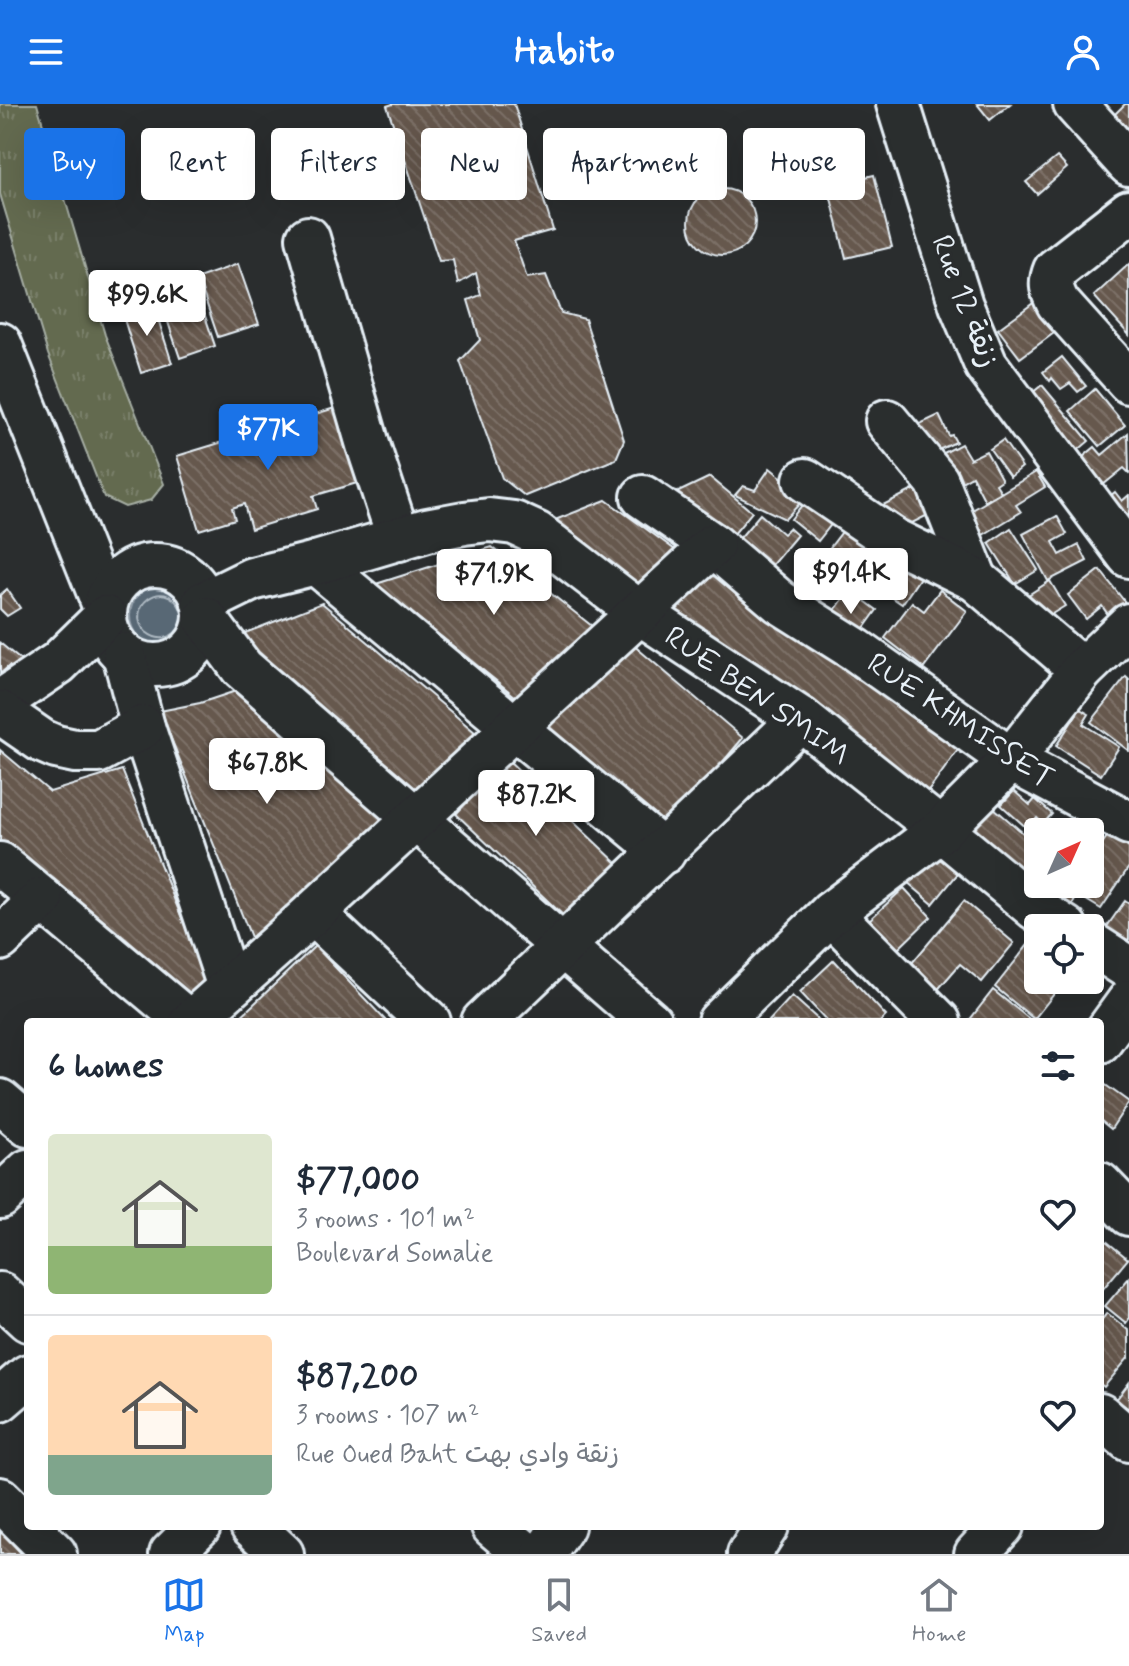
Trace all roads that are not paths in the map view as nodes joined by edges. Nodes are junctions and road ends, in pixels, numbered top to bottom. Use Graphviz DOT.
graph roads {
  1 [pos="898,104"];
  2 [pos="1075,104"];
  3 [pos="1129,164"];
  4 [pos="1129,212"];
  5 [pos="308,238"];
  6 [pos="0,344"];
  7 [pos="1129,382"];
  8 [pos="887,421"];
  9 [pos="805,480"];
  10 [pos="643,497"];
  11 [pos="67,517"];
  12 [pos="413,534"];
  13 [pos="713,545"];
  14 [pos="1129,556"];
  15 [pos="316,563"];
  16 [pos="144,566"];
  17 [pos="976,580"];
  18 [pos="198,599"];
  19 [pos="640,613"];
  20 [pos="1128,628"];
  21 [pos="131,641"];
  22 [pos="242,668"];
  23 [pos="1082,670"];
  24 [pos="0,702"];
  25 [pos="0,712"];
  26 [pos="139,715"];
  27 [pos="801,719"];
  28 [pos="513,727"];
  29 [pos="1011,760"];
  30 [pos="416,818"];
  31 [pos="1129,823"];
  32 [pos="941,830"];
  33 [pos="664,852"];
  34 [pos="0,864"];
  35 [pos="42,899"];
  36 [pos="313,913"];
  37 [pos="831,913"];
  38 [pos="1044,914"];
  39 [pos="0,939"];
  40 [pos="563,947"];
  41 [pos="1104,952"];
  42 [pos="1129,968"];
  43 [pos="229,987"];
  44 [pos="1129,1001"];
  45 [pos="185,1018"];
  46 [pos="194,1018"];
  47 [pos="425,1018"];
  48 [pos="487,1018"];
  49 [pos="645,1018"];
  50 [pos="723,1018"];
  51 [pos="935,1018"];
  52 [pos="1104,1035"];
  53 [pos="0,1101"];
  54 [pos="24,1122"];
  55 [pos="24,1175"];
  56 [pos="1104,1188"];
  57 [pos="0,1197"];
  58 [pos="1129,1214"];
  59 [pos="0,1294"];
  60 [pos="24,1316"];
  61 [pos="24,1379"];
  62 [pos="0,1400"];
  63 [pos="0,1499"];
  64 [pos="24,1523"];
  65 [pos="31,1530"];
  66 [pos="195,1530"];
  67 [pos="256,1530"];
  68 [pos="498,1530"];
  69 [pos="560,1530"];
  70 [pos="55,1554"];
  71 [pos="171,1554"];
  72 [pos="282,1554"];
  73 [pos="526,1554"];
  74 [pos="544,1554"];
  1 -- 14 [label="street, Rue 12 زنقة"];
  2 -- 3 [label="street"];
  4 -- 7 [label="street"];
  5 -- 12 [label="street"];
  6 -- 11 [label="street"];
  8 -- 17 [label="street"];
  9 -- 17 [label="street"];
  10 -- 13 [label="street, RUE KHMISSET"];
  11 -- 16 [label="street"];
  11 -- 21 [label="street"];
  12 -- 15 [label="street, RUE BEN SMIM"];
  12 -- 19 [label="street, RUE BEN SMIM"];
  13 -- 19 [label="street"];
  13 -- 29 [label="street, RUE KHMISSET"];
  15 -- 18 [label="street, RUE BEN SMIM"];
  15 -- 28 [label="street"];
  16 -- 18 [label="street"];
  16 -- 21 [label="street"];
  17 -- 23 [label="street"];
  18 -- 21 [label="street"];
  18 -- 22 [label="street"];
  19 -- 27 [label="street, RUE BEN SMIM"];
  19 -- 28 [label="street"];
  20 -- 23 [label="street"];
  21 -- 22 [label="street"];
  21 -- 24 [label="street"];
  21 -- 26 [label="street"];
  22 -- 30 [label="street"];
  23 -- 29 [label="street"];
  25 -- 26 [label="street"];
  26 -- 43 [label="street"];
  27 -- 32 [label="street, RUE BEN SMIM"];
  27 -- 33 [label="street"];
  28 -- 30 [label="street"];
  28 -- 33 [label="street"];
  29 -- 31 [label="street, RUE KHMISSET"];
  29 -- 32 [label="street"];
  30 -- 36 [label="street"];
  30 -- 40 [label="street"];
  32 -- 37 [label="street"];
  32 -- 38 [label="street, RUE BEN SMIM"];
  33 -- 40 [label="street"];
  34 -- 35 [label="street"];
  35 -- 39 [label="street"];
  35 -- 45 [label="street"];
  36 -- 43 [label="street"];
  36 -- 47 [label="street"];
  37 -- 50 [label="street"];
  37 -- 51 [label="street"];
  40 -- 48 [label="street"];
  40 -- 49 [label="street"];
  41 -- 42 [label="street"];
  43 -- 46 [label="street"];
  44 -- 52 [label="street"];
  53 -- 54 [label="street"];
  55 -- 57 [label="street"];
  56 -- 58 [label="street"];
  59 -- 60 [label="street"];
  61 -- 62 [label="street"];
  63 -- 64 [label="street"];
  65 -- 70 [label="street"];
  66 -- 71 [label="street"];
  67 -- 72 [label="street"];
  68 -- 73 [label="street"];
  69 -- 74 [label="street"];
}
